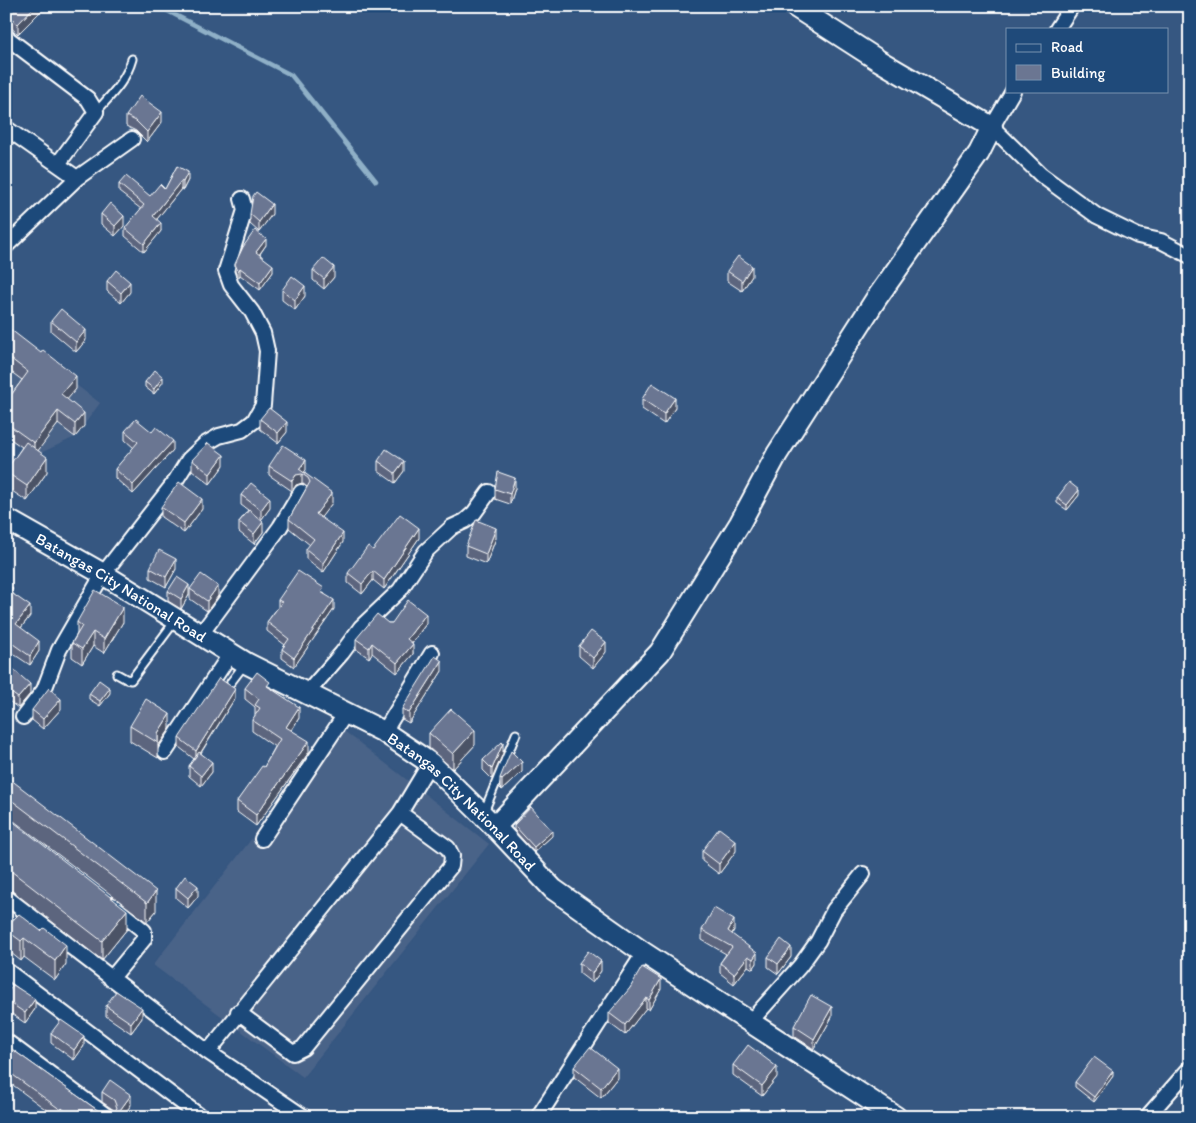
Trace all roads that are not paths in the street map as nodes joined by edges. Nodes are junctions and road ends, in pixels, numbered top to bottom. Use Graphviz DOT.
graph roads {
  1 [pos="794,6"];
  2 [pos="1072,6"];
  3 [pos="1058,28"];
  4 [pos="6,37"];
  5 [pos="132,58"];
  6 [pos="1012,92"];
  7 [pos="96,112"];
  8 [pos="992,127"];
  9 [pos="6,128"];
  10 [pos="132,139"];
  11 [pos="58,164"];
  12 [pos="77,178"];
  13 [pos="242,199"];
  14 [pos="6,246"];
  15 [pos="1190,256"];
  16 [pos="301,492"];
  17 [pos="489,492"];
  18 [pos="6,518"];
  19 [pos="104,574"];
  20 [pos="176,619"];
  21 [pos="201,634"];
  22 [pos="432,652"];
  23 [pos="239,658"];
  24 [pos="117,674"];
  25 [pos="231,682"];
  26 [pos="307,692"];
  27 [pos="346,714"];
  28 [pos="23,717"];
  29 [pos="384,732"];
  30 [pos="516,734"];
  31 [pos="165,752"];
  32 [pos="430,763"];
  33 [pos="400,813"];
  34 [pos="489,821"];
  35 [pos="262,839"];
  36 [pos="863,874"];
  37 [pos="100,896"];
  38 [pos="6,897"];
  39 [pos="644,953"];
  40 [pos="6,970"];
  41 [pos="111,978"];
  42 [pos="238,1012"];
  43 [pos="750,1022"];
  44 [pos="6,1041"];
  45 [pos="208,1052"];
  46 [pos="1190,1068"];
  47 [pos="893,1116"];
  48 [pos="108,1117"];
  49 [pos="201,1117"];
  50 [pos="304,1117"];
  51 [pos="538,1117"];
  52 [pos="1147,1117"];
  1 -- 8 [label="street"];
  2 -- 3 [label="street"];
  4 -- 7 [label="street"];
  5 -- 7 [label="lane"];
  6 -- 8 [label="street"];
  7 -- 11 [label="street"];
  8 -- 15 [label="street"];
  8 -- 34 [label="street"];
  9 -- 11 [label="street"];
  10 -- 12 [label="street"];
  11 -- 12 [label="street"];
  12 -- 14 [label="street"];
  13 -- 19 [label="street"];
  16 -- 21 [label="street"];
  17 -- 26 [label="street"];
  18 -- 19 [label="street, Batangas City National Road"];
  19 -- 20 [label="street, Batangas City National Road"];
  19 -- 28 [label="street"];
  20 -- 21 [label="street, Batangas City National Road"];
  20 -- 24 [label="lane"];
  21 -- 23 [label="street, Batangas City National Road"];
  22 -- 29 [label="street"];
  23 -- 25 [label="lane"];
  23 -- 26 [label="street, Batangas City National Road"];
  23 -- 31 [label="street"];
  26 -- 27 [label="street, Batangas City National Road"];
  27 -- 29 [label="street, Batangas City National Road"];
  27 -- 35 [label="street"];
  29 -- 32 [label="street, Batangas City National Road"];
  30 -- 34 [label="lane"];
  32 -- 33 [label="street"];
  32 -- 34 [label="street, Batangas City National Road"];
  33 -- 42 [label="street"];
  33 -- 42 [label="street"];
  34 -- 39 [label="street, Batangas City National Road"];
  36 -- 43 [label="street"];
  37 -- 41 [label="street"];
  38 -- 41 [label="street"];
  39 -- 43 [label="street, Batangas City National Road"];
  39 -- 51 [label="street"];
  40 -- 49 [label="street"];
  41 -- 45 [label="street"];
  42 -- 45 [label="street"];
  43 -- 47 [label="street, Batangas City National Road"];
  44 -- 48 [label="street"];
  45 -- 50 [label="street"];
  46 -- 52 [label="street"];
}
